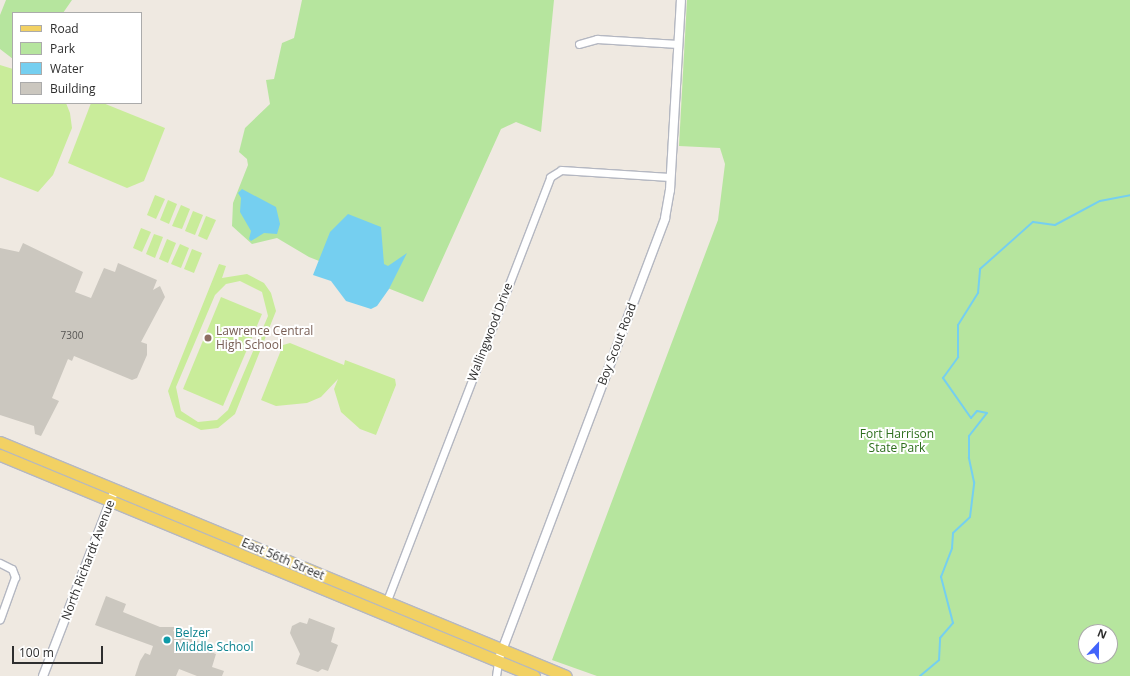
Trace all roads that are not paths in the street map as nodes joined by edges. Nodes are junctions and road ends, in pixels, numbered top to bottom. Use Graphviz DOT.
graph roads {
  1 [pos="681,0"];
  2 [pos="579,44"];
  3 [pos="678,44"];
  4 [pos="670,177"];
  5 [pos="0,442"];
  6 [pos="0,455"];
  7 [pos="114,489"];
  8 [pos="111,501"];
  9 [pos="0,563"];
  10 [pos="299,566"];
  11 [pos="294,577"];
  12 [pos="386,602"];
  13 [pos="0,619"];
  14 [pos="501,650"];
  15 [pos="498,661"];
  16 [pos="43,676"];
  17 [pos="496,676"];
  18 [pos="534,676"];
  19 [pos="566,676"];
  1 -- 3 [label="street, Boy Scout Road"];
  2 -- 3 [label="street"];
  3 -- 4 [label="street, Boy Scout Road"];
  4 -- 12 [label="street, Wallingwood Drive"];
  4 -- 14 [label="street, Boy Scout Road"];
  5 -- 7 [label="main road, East 56th Street"];
  6 -- 8 [label="main road, East 56th Street"];
  7 -- 8 [label="street, North Richardt Avenue"];
  7 -- 10 [label="main road, East 56th Street"];
  8 -- 11 [label="main road, East 56th Street"];
  8 -- 16 [label="street, North Richardt Avenue"];
  9 -- 13 [label="street"];
  10 -- 11 [label="street"];
  10 -- 12 [label="main road, East 56th Street"];
  11 -- 15 [label="main road, East 56th Street"];
  12 -- 14 [label="main road, East 56th Street"];
  14 -- 15 [label="street, Boy Scout Road"];
  14 -- 19 [label="main road, East 56th Street"];
  15 -- 17 [label="street, Boy Scout Road"];
  15 -- 18 [label="main road, East 56th Street"];
}
